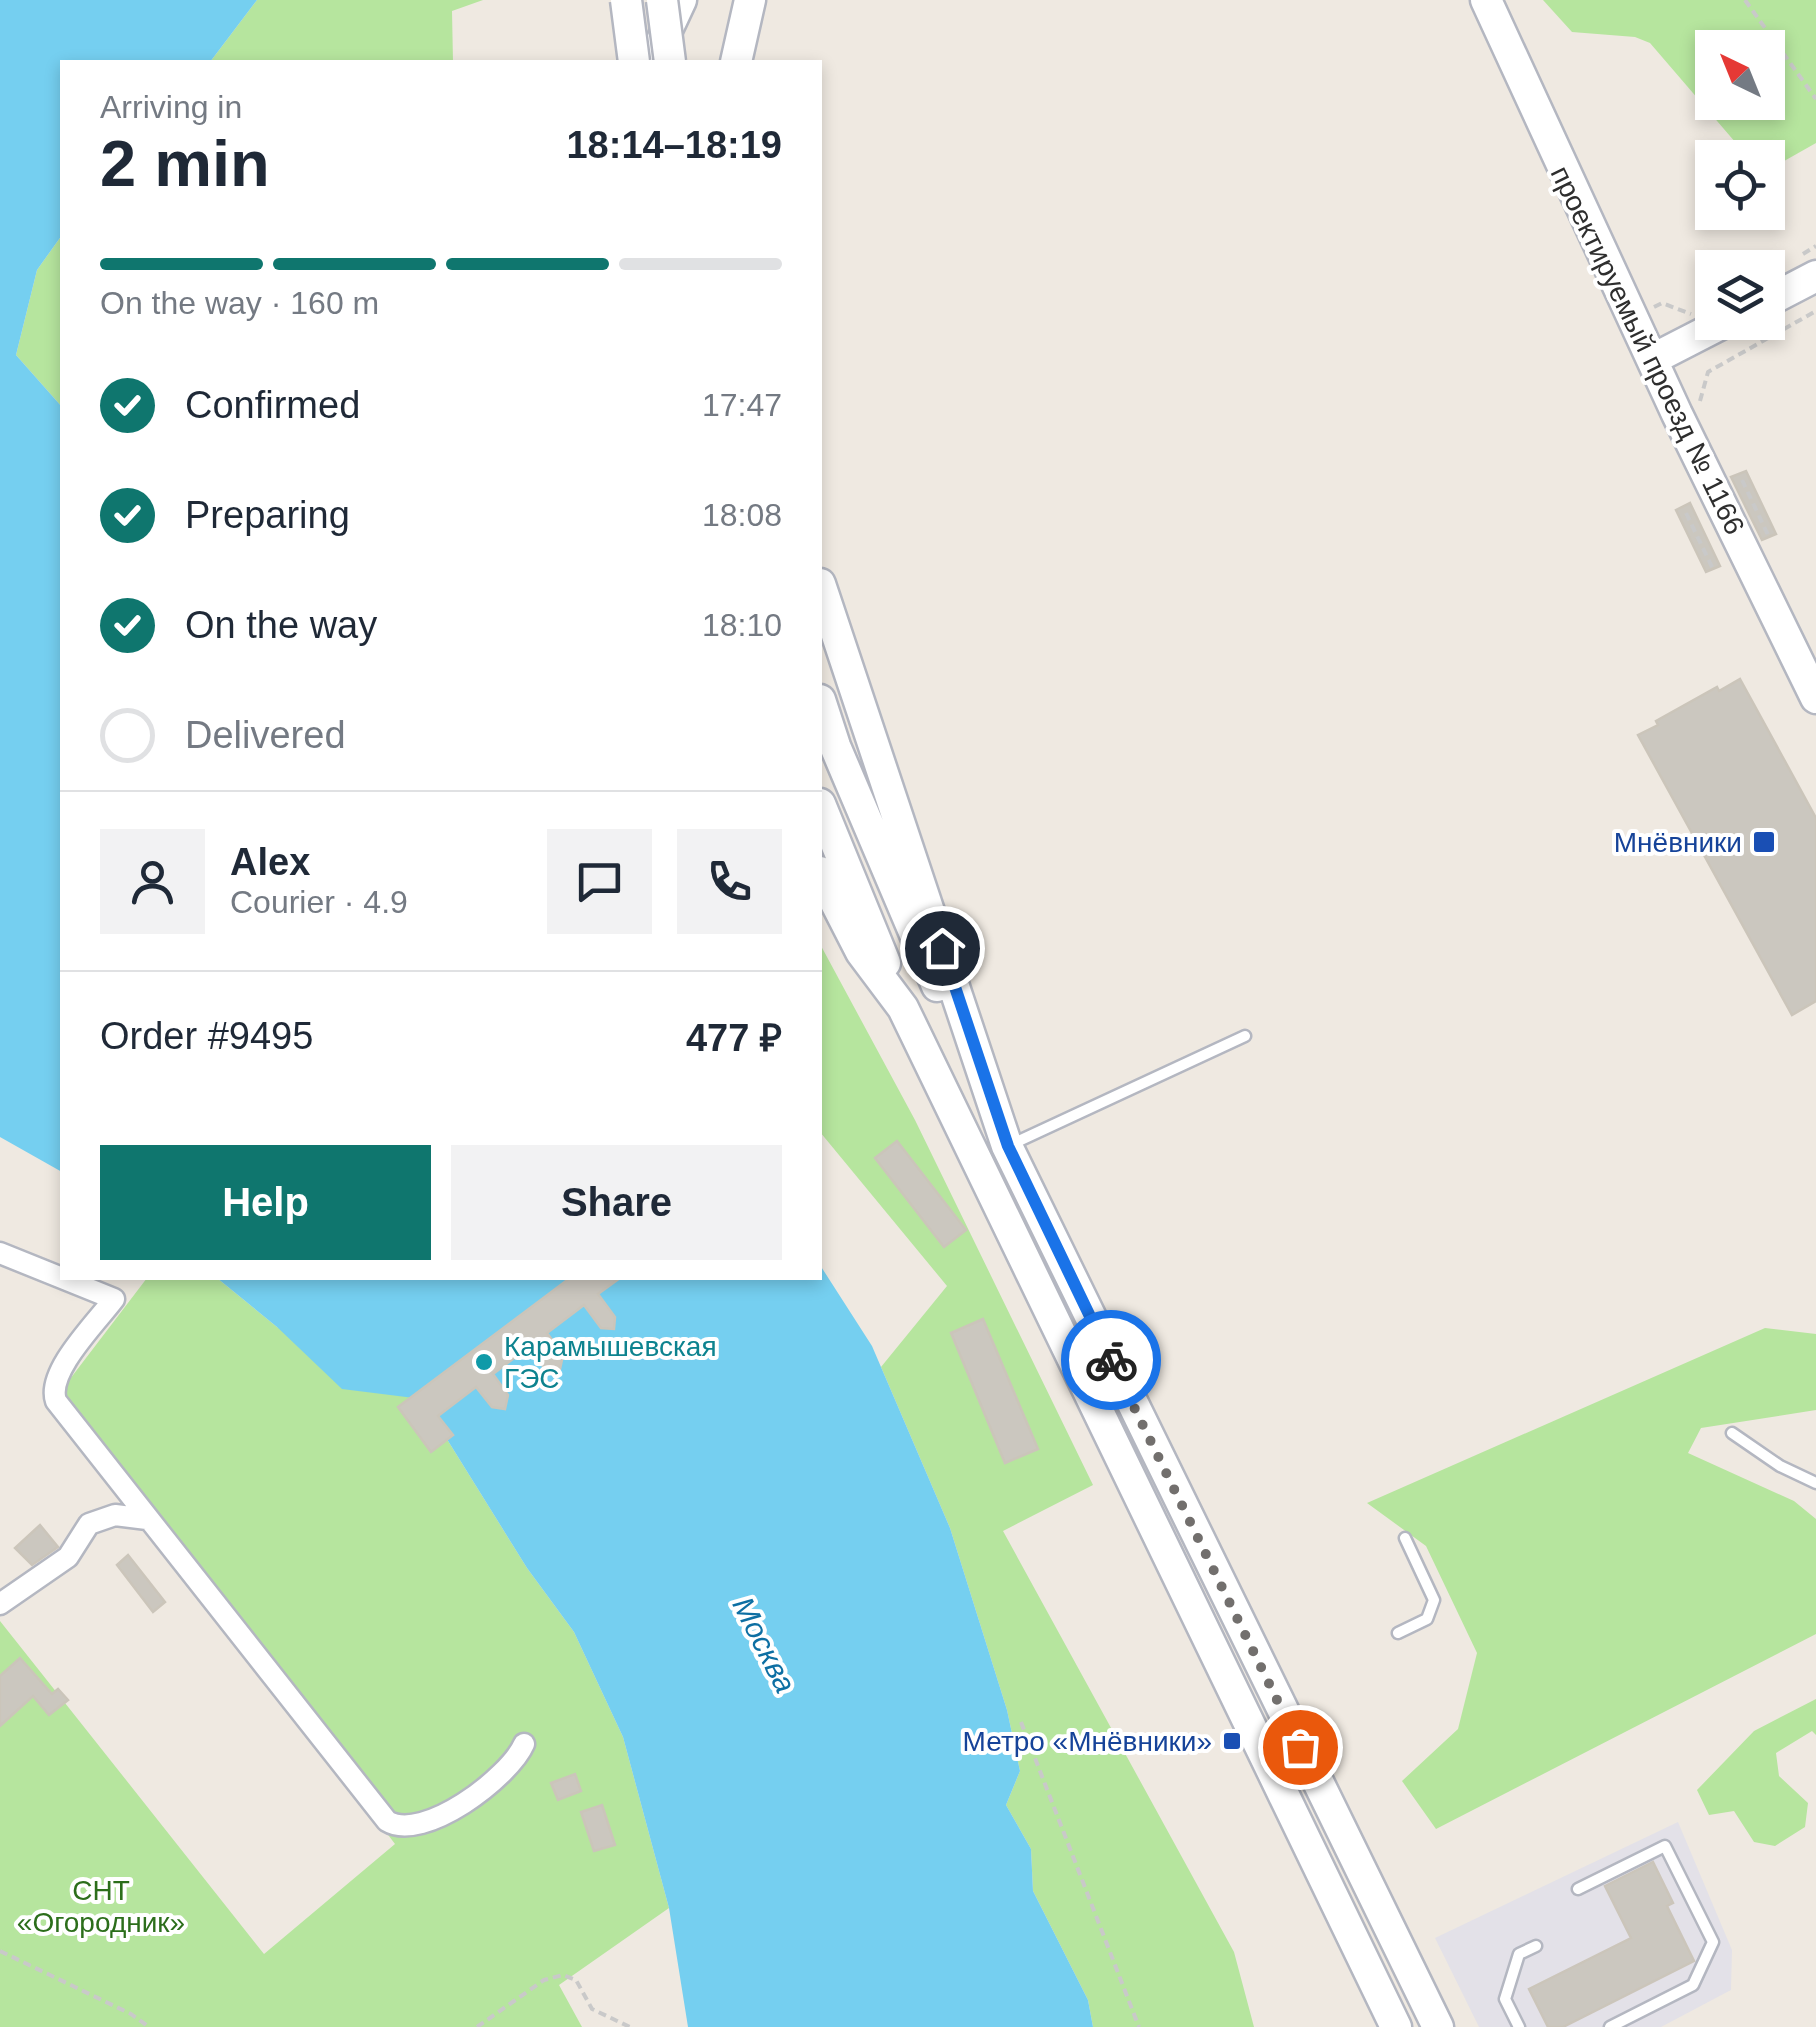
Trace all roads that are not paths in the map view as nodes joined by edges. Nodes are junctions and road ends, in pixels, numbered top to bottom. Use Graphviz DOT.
graph roads {
  1 [pos="626,0"];
  2 [pos="750,0"];
  3 [pos="1486,0"];
  4 [pos="671,7"];
  5 [pos="631,60"];
  6 [pos="632,60"];
  7 [pos="653,60"];
  8 [pos="670,60"];
  9 [pos="736,60"];
  10 [pos="1816,276"];
  11 [pos="1785,292"];
  12 [pos="1695,329"];
  13 [pos="1653,359"];
  14 [pos="822,590"];
  15 [pos="1816,698"];
  16 [pos="822,705"];
  17 [pos="822,809"];
  18 [pos="822,876"];
  19 [pos="903,1008"];
  20 [pos="1245,1036"];
  21 [pos="993,1107"];
  22 [pos="1008,1146"];
  23 [pos="0,1253"];
  24 [pos="60,1277"];
  25 [pos="67,1280"];
  26 [pos="1732,1433"];
  27 [pos="1816,1483"];
  28 [pos="146,1518"];
  29 [pos="1405,1538"];
  30 [pos="0,1604"];
  31 [pos="1234,1613"];
  32 [pos="1201,1629"];
  33 [pos="1398,1633"];
  34 [pos="524,1744"];
  35 [pos="1578,1890"];
  36 [pos="1536,1946"];
  37 [pos="1396,2027"];
  38 [pos="1438,2027"];
  39 [pos="1519,2027"];
  40 [pos="1610,2027"];
  1 -- 5 [label="main road, bridge"];
  2 -- 9 [label="main road"];
  3 -- 13 [label="main road, проектируемый проезд № 1166"];
  4 -- 6 [label="lane"];
  4 -- 7 [label="main road"];
  4 -- 8 [label="main road, bridge"];
  10 -- 11 [label="main road"];
  12 -- 13 [label="main road"];
  13 -- 15 [label="main road, проектируемый проезд № 1166"];
  14 -- 21 [label="main road"];
  16 -- 21 [label="main road"];
  17 -- 19 [label="main road"];
  18 -- 19 [label="main road"];
  19 -- 32 [label="main road"];
  20 -- 22 [label="lane"];
  21 -- 22 [label="main road"];
  22 -- 31 [label="main road"];
  23 -- 24 [label="street"];
  25 -- 28 [label="street"];
  26 -- 27 [label="lane"];
  28 -- 30 [label="street"];
  28 -- 34 [label="street"];
  29 -- 33 [label="lane"];
  31 -- 32 [label="main road"];
  31 -- 38 [label="main road"];
  32 -- 37 [label="main road"];
  35 -- 40 [label="lane"];
  36 -- 39 [label="lane"];
}
